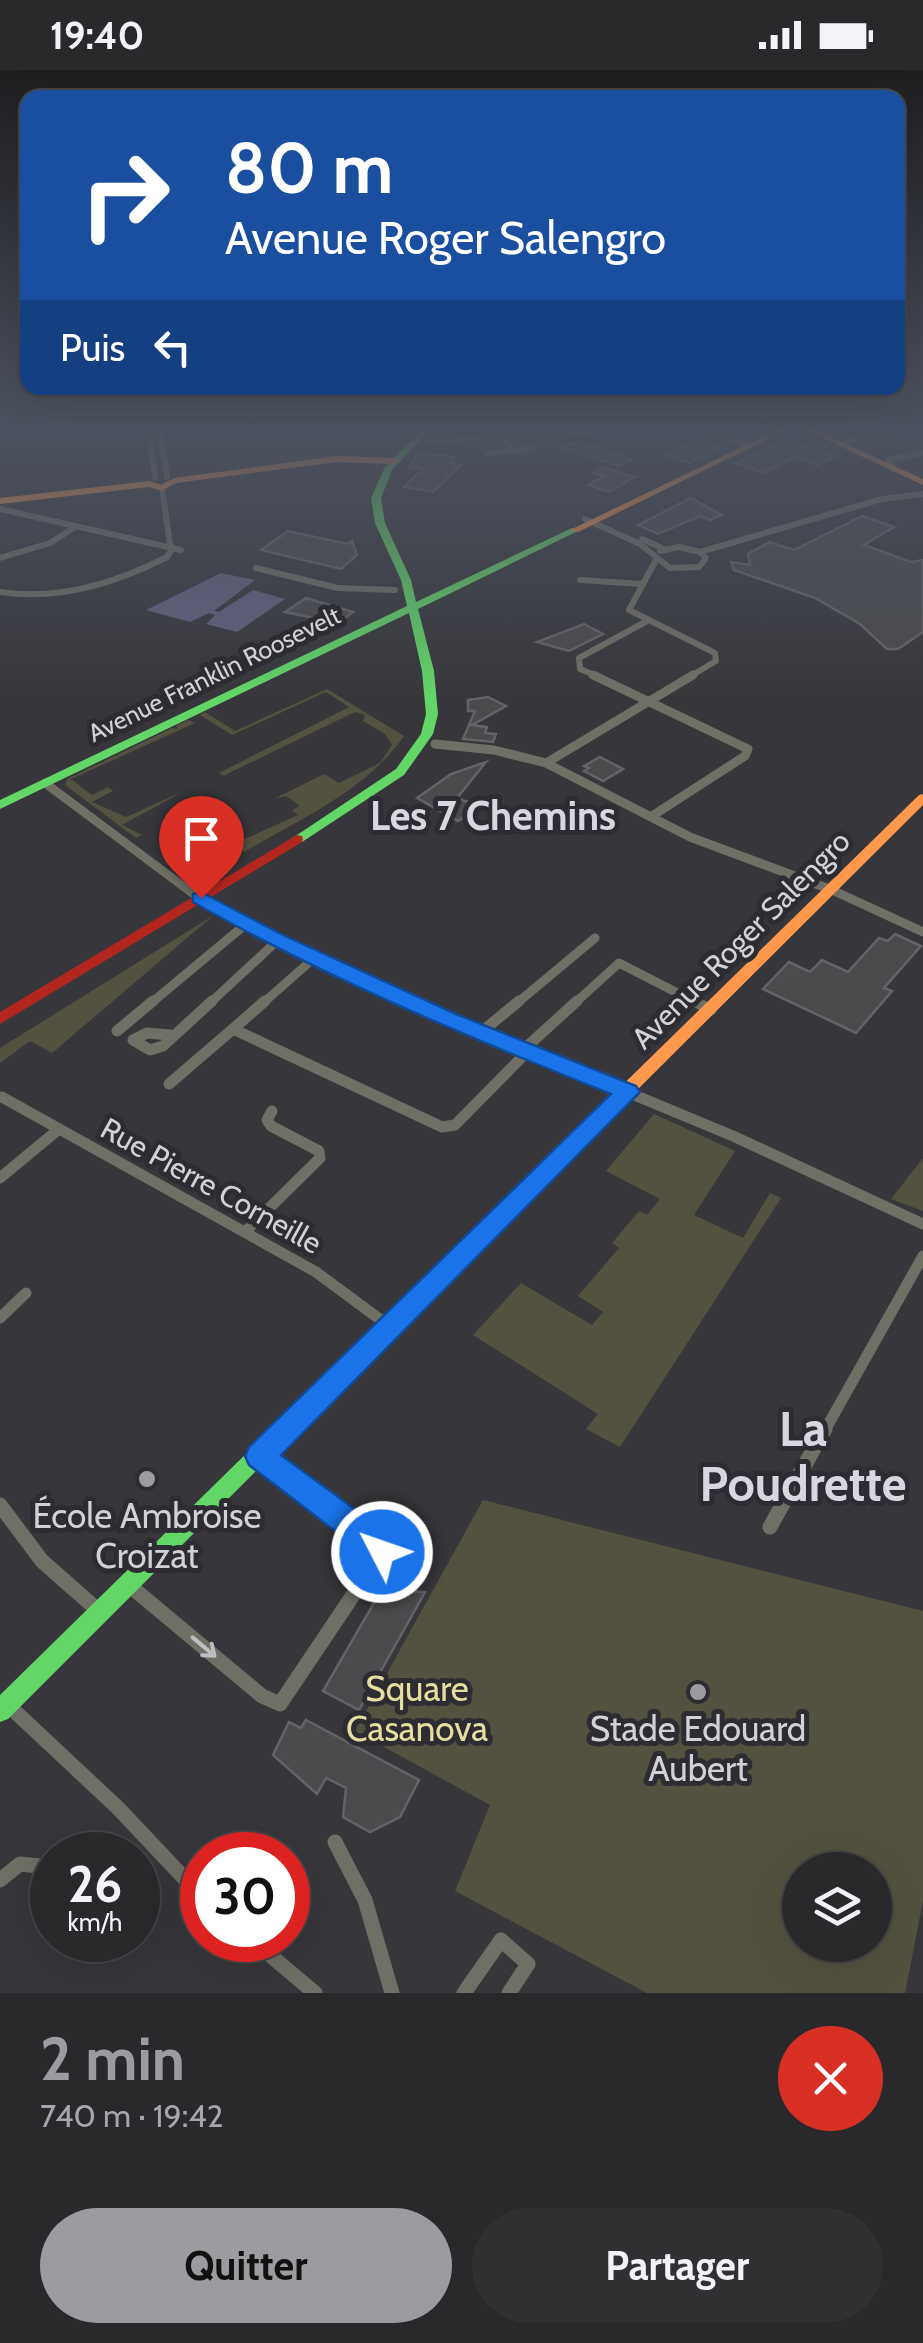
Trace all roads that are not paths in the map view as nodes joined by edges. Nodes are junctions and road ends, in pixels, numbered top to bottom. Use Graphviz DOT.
graph roads {
  1 [pos="36,518"];
  2 [pos="167,518"];
  3 [pos="373,518"];
  4 [pos="381,518"];
  5 [pos="818,518"];
  6 [pos="590,519"];
  7 [pos="74,527"];
  8 [pos="171,548"];
  9 [pos="664,548"];
  10 [pos="181,550"];
  11 [pos="700,552"];
  12 [pos="0,558"];
  13 [pos="656,558"];
  14 [pos="256,568"];
  15 [pos="670,568"];
  16 [pos="650,572"];
  17 [pos="580,580"];
  18 [pos="643,584"];
  19 [pos="396,590"];
  20 [pos="0,592"];
  21 [pos="405,609"];
  22 [pos="646,622"];
  23 [pos="651,702"];
  24 [pos="423,742"];
  25 [pos="546,763"];
  26 [pos="45,783"];
  27 [pos="923,798"];
  28 [pos="3,801"];
  29 [pos="652,816"];
  30 [pos="832,890"];
  31 [pos="196,895"];
  32 [pos="246,924"];
  33 [pos="923,932"];
  34 [pos="595,938"];
  35 [pos="277,941"];
  36 [pos="314,958"];
  37 [pos="0,1006"];
  38 [pos="711,1010"];
  39 [pos="0,1019"];
  40 [pos="233,1028"];
  41 [pos="117,1031"];
  42 [pos="480,1034"];
  43 [pos="170,1035"];
  44 [pos="524,1052"];
  45 [pos="169,1084"];
  46 [pos="628,1092"];
  47 [pos="2,1096"];
  48 [pos="272,1110"];
  49 [pos="59,1128"];
  50 [pos="0,1178"];
  51 [pos="923,1224"];
  52 [pos="245,1232"];
  53 [pos="923,1256"];
  54 [pos="26,1293"];
  55 [pos="0,1318"];
  56 [pos="390,1327"];
  57 [pos="260,1456"];
  58 [pos="0,1504"];
  59 [pos="770,1527"];
  60 [pos="129,1585"];
  61 [pos="101,1613"];
  62 [pos="4,1707"];
  63 [pos="335,1842"];
  64 [pos="30,1865"];
  65 [pos="180,1874"];
  66 [pos="0,1880"];
  67 [pos="283,1962"];
  68 [pos="315,1993"];
  69 [pos="392,1993"];
  70 [pos="464,1993"];
  71 [pos="509,1993"];
  1 -- 7 [label="street"];
  2 -- 8 [label="street"];
  3 -- 19 [label="street"];
  4 -- 21 [label="street"];
  5 -- 11 [label="street"];
  6 -- 9 [label="street"];
  6 -- 13 [label="street"];
  6 -- 21 [label="street, Avenue Franklin Roosevelt"];
  7 -- 8 [label="street"];
  7 -- 12 [label="street"];
  8 -- 10 [label="street"];
  8 -- 20 [label="street"];
  9 -- 11 [label="street"];
  9 -- 13 [label="street"];
  11 -- 15 [label="street"];
  13 -- 15 [label="street"];
  13 -- 16 [label="street"];
  14 -- 19 [label="street"];
  15 -- 16 [label="street"];
  16 -- 18 [label="street"];
  17 -- 18 [label="street"];
  18 -- 22 [label="street"];
  19 -- 21 [label="street"];
  21 -- 24 [label="street"];
  21 -- 26 [label="street, Avenue Franklin Roosevelt"];
  22 -- 23 [label="street"];
  22 -- 23 [label="street"];
  23 -- 25 [label="street"];
  23 -- 29 [label="street"];
  24 -- 25 [label="street"];
  24 -- 31 [label="street"];
  25 -- 29 [label="street"];
  26 -- 28 [label="street, Avenue Franklin Roosevelt"];
  26 -- 31 [label="street"];
  27 -- 30 [label="street, Avenue Roger Salengro"];
  29 -- 30 [label="street"];
  30 -- 33 [label="street"];
  30 -- 38 [label="street, Avenue Roger Salengro"];
  31 -- 32 [label="street"];
  31 -- 37 [label="street"];
  31 -- 39 [label="street"];
  32 -- 35 [label="street"];
  32 -- 41 [label="street"];
  34 -- 42 [label="street"];
  35 -- 36 [label="street"];
  35 -- 43 [label="street"];
  36 -- 40 [label="street"];
  36 -- 42 [label="street"];
  38 -- 44 [label="street"];
  38 -- 46 [label="street, Avenue Roger Salengro"];
  40 -- 44 [label="street"];
  40 -- 45 [label="street"];
  42 -- 44 [label="street"];
  44 -- 46 [label="street"];
  46 -- 51 [label="street"];
  46 -- 56 [label="street, Avenue Roger Salengro"];
  47 -- 49 [label="street, Rue Pierre Corneille"];
  48 -- 52 [label="street"];
  49 -- 50 [label="street"];
  49 -- 52 [label="street, Rue Pierre Corneille"];
  52 -- 56 [label="street, Rue Pierre Corneille"];
  53 -- 59 [label="street"];
  54 -- 55 [label="street"];
  56 -- 57 [label="street, Avenue Roger Salengro"];
  57 -- 60 [label="street, Avenue Roger Salengro"];
  60 -- 57 [label="street, one-way"];
  58 -- 61 [label="street"];
  60 -- 61 [label="street, Avenue Roger Salengro"];
  61 -- 62 [label="street, Avenue Roger Salengro"];
  62 -- 65 [label="street"];
  63 -- 69 [label="street"];
  64 -- 66 [label="street"];
  67 -- 68 [label="street"];
  70 -- 71 [label="street"];
}
